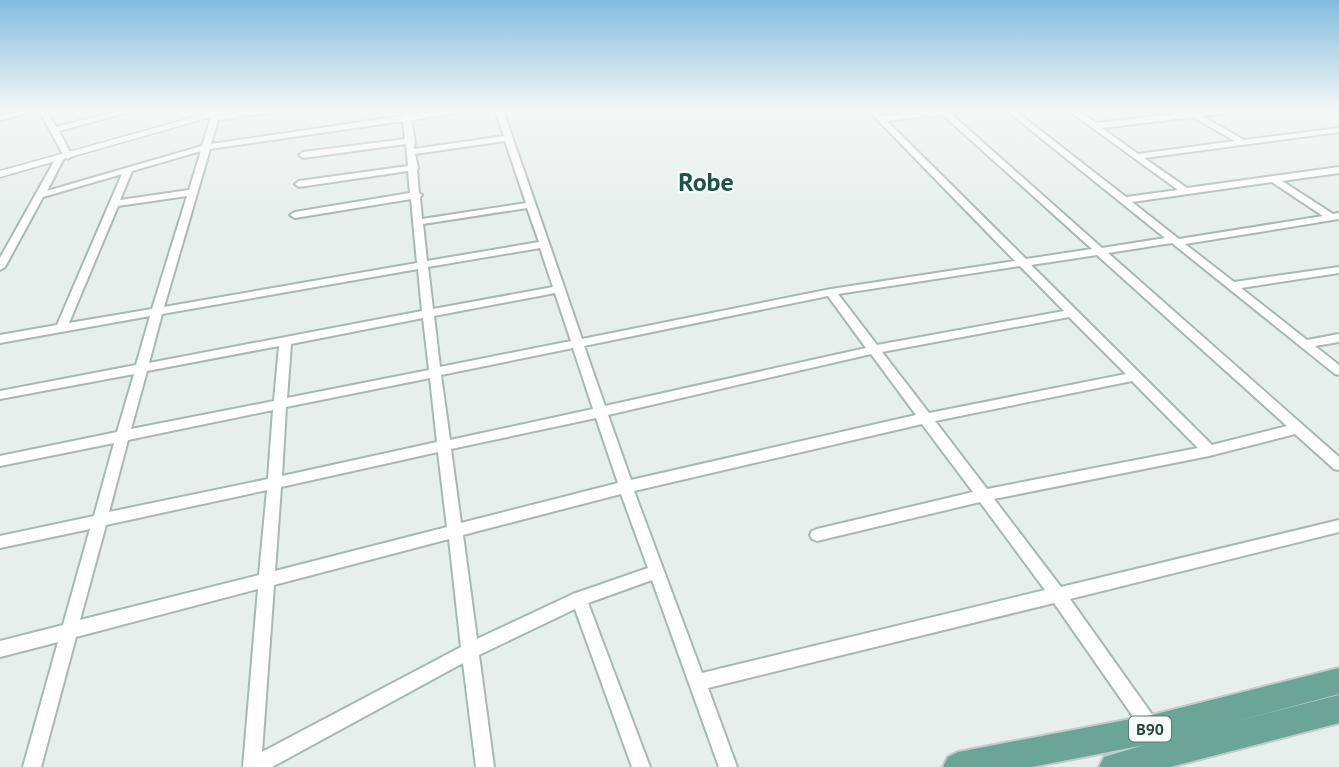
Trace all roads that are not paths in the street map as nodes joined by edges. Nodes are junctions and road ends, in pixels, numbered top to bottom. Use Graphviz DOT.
graph roads {
  1 [pos="60,146"];
  2 [pos="103,146"];
  3 [pos="214,146"];
  4 [pos="425,146"];
  5 [pos="512,146"];
  6 [pos="907,146"];
  7 [pos="982,146"];
  8 [pos="1055,146"];
  9 [pos="1124,146"];
  10 [pos="1214,146"];
  11 [pos="207,147"];
  12 [pos="412,147"];
  13 [pos="303,155"];
  14 [pos="1139,156"];
  15 [pos="64,157"];
  16 [pos="414,168"];
  17 [pos="129,169"];
  18 [pos="1339,170"];
  19 [pos="0,174"];
  20 [pos="1274,179"];
  21 [pos="299,184"];
  22 [pos="1185,191"];
  23 [pos="194,192"];
  24 [pos="41,195"];
  25 [pos="416,195"];
  26 [pos="1124,200"];
  27 [pos="115,204"];
  28 [pos="531,205"];
  29 [pos="295,215"];
  30 [pos="1337,218"];
  31 [pos="419,222"];
  32 [pos="1175,241"];
  33 [pos="544,244"];
  34 [pos="1100,251"];
  35 [pos="1022,263"];
  36 [pos="423,266"];
  37 [pos="0,267"];
  38 [pos="1339,270"];
  39 [pos="1232,286"];
  40 [pos="559,289"];
  41 [pos="831,292"];
  42 [pos="157,312"];
  43 [pos="1070,313"];
  44 [pos="428,316"];
  45 [pos="61,328"];
  46 [pos="1339,338"];
  47 [pos="0,339"];
  48 [pos="285,343"];
  49 [pos="1305,344"];
  50 [pos="578,345"];
  51 [pos="873,350"];
  52 [pos="142,369"];
  53 [pos="1339,371"];
  54 [pos="435,374"];
  55 [pos="1137,376"];
  56 [pos="0,395"];
  57 [pos="279,405"];
  58 [pos="601,412"];
  59 [pos="926,418"];
  60 [pos="1298,428"];
  61 [pos="123,436"];
  62 [pos="445,445"];
  63 [pos="1209,451"];
  64 [pos="0,461"];
  65 [pos="1339,465"];
  66 [pos="276,482"];
  67 [pos="626,487"];
  68 [pos="984,495"];
  69 [pos="100,521"];
  70 [pos="1339,526"];
  71 [pos="456,531"];
  72 [pos="817,535"];
  73 [pos="0,542"];
  74 [pos="658,571"];
  75 [pos="267,580"];
  76 [pos="1058,595"];
  77 [pos="579,599"];
  78 [pos="70,631"];
  79 [pos="0,649"];
  80 [pos="472,650"];
  81 [pos="1339,681"];
  82 [pos="699,682"];
  83 [pos="1339,709"];
  84 [pos="1162,750"];
  85 [pos="32,767"];
  86 [pos="253,767"];
  87 [pos="485,767"];
  88 [pos="641,767"];
  89 [pos="728,767"];
  90 [pos="958,767"];
  91 [pos="1114,767"];
  1 -- 15 [label="street"];
  2 -- 15 [label="street"];
  3 -- 11 [label="street"];
  4 -- 12 [label="street"];
  5 -- 28 [label="street"];
  6 -- 35 [label="street"];
  7 -- 34 [label="street"];
  8 -- 26 [label="street"];
  9 -- 14 [label="street"];
  10 -- 14 [label="street"];
  11 -- 17 [label="street"];
  11 -- 23 [label="street"];
  12 -- 13 [label="street"];
  12 -- 16 [label="street"];
  14 -- 22 [label="street"];
  15 -- 19 [label="street"];
  15 -- 24 [label="street"];
  16 -- 21 [label="street"];
  16 -- 25 [label="street"];
  17 -- 24 [label="street"];
  17 -- 27 [label="street"];
  18 -- 20 [label="street"];
  20 -- 22 [label="street"];
  20 -- 30 [label="street"];
  22 -- 26 [label="street"];
  23 -- 27 [label="street"];
  23 -- 42 [label="street"];
  24 -- 37 [label="street"];
  25 -- 29 [label="street"];
  25 -- 31 [label="street"];
  26 -- 32 [label="street"];
  27 -- 45 [label="street"];
  28 -- 31 [label="street"];
  28 -- 33 [label="street"];
  30 -- 32 [label="street"];
  31 -- 36 [label="street"];
  32 -- 34 [label="street"];
  32 -- 39 [label="street"];
  33 -- 36 [label="street"];
  33 -- 40 [label="street"];
  34 -- 35 [label="street"];
  34 -- 60 [label="street"];
  35 -- 41 [label="street"];
  35 -- 43 [label="street"];
  36 -- 42 [label="street"];
  36 -- 44 [label="street"];
  38 -- 39 [label="street"];
  39 -- 49 [label="street"];
  40 -- 44 [label="street"];
  40 -- 50 [label="street"];
  41 -- 50 [label="street"];
  41 -- 51 [label="street"];
  42 -- 45 [label="street"];
  42 -- 52 [label="street"];
  43 -- 51 [label="street"];
  43 -- 55 [label="street"];
  44 -- 48 [label="street"];
  44 -- 54 [label="street"];
  45 -- 47 [label="street"];
  46 -- 49 [label="street"];
  48 -- 52 [label="street"];
  48 -- 57 [label="street"];
  49 -- 53 [label="street"];
  50 -- 54 [label="street"];
  50 -- 58 [label="street"];
  51 -- 58 [label="street"];
  51 -- 59 [label="street"];
  52 -- 56 [label="street"];
  52 -- 61 [label="street"];
  54 -- 57 [label="street"];
  54 -- 62 [label="street"];
  55 -- 59 [label="street"];
  55 -- 63 [label="street"];
  57 -- 61 [label="street"];
  57 -- 66 [label="street"];
  58 -- 62 [label="street"];
  58 -- 67 [label="street"];
  59 -- 67 [label="street"];
  59 -- 68 [label="street"];
  60 -- 63 [label="street"];
  60 -- 65 [label="street"];
  61 -- 64 [label="street"];
  61 -- 69 [label="street"];
  62 -- 66 [label="street"];
  62 -- 71 [label="street"];
  63 -- 68 [label="street"];
  66 -- 69 [label="street"];
  66 -- 75 [label="street"];
  67 -- 71 [label="street"];
  67 -- 74 [label="street"];
  68 -- 72 [label="street"];
  68 -- 76 [label="street"];
  69 -- 73 [label="street"];
  69 -- 78 [label="street"];
  70 -- 76 [label="street"];
  71 -- 75 [label="street"];
  71 -- 80 [label="street"];
  74 -- 77 [label="street"];
  74 -- 82 [label="street"];
  75 -- 78 [label="street"];
  75 -- 86 [label="street"];
  76 -- 82 [label="street"];
  76 -- 84 [label="street"];
  77 -- 80 [label="street"];
  77 -- 88 [label="street"];
  78 -- 79 [label="street"];
  78 -- 85 [label="street"];
  80 -- 86 [label="street"];
  80 -- 87 [label="street"];
  81 -- 84 [label="main road, B90"];
  82 -- 89 [label="street"];
  83 -- 84 [label="main road, B90"];
  84 -- 90 [label="main road, B90"];
  84 -- 91 [label="main road, B90"];
}
